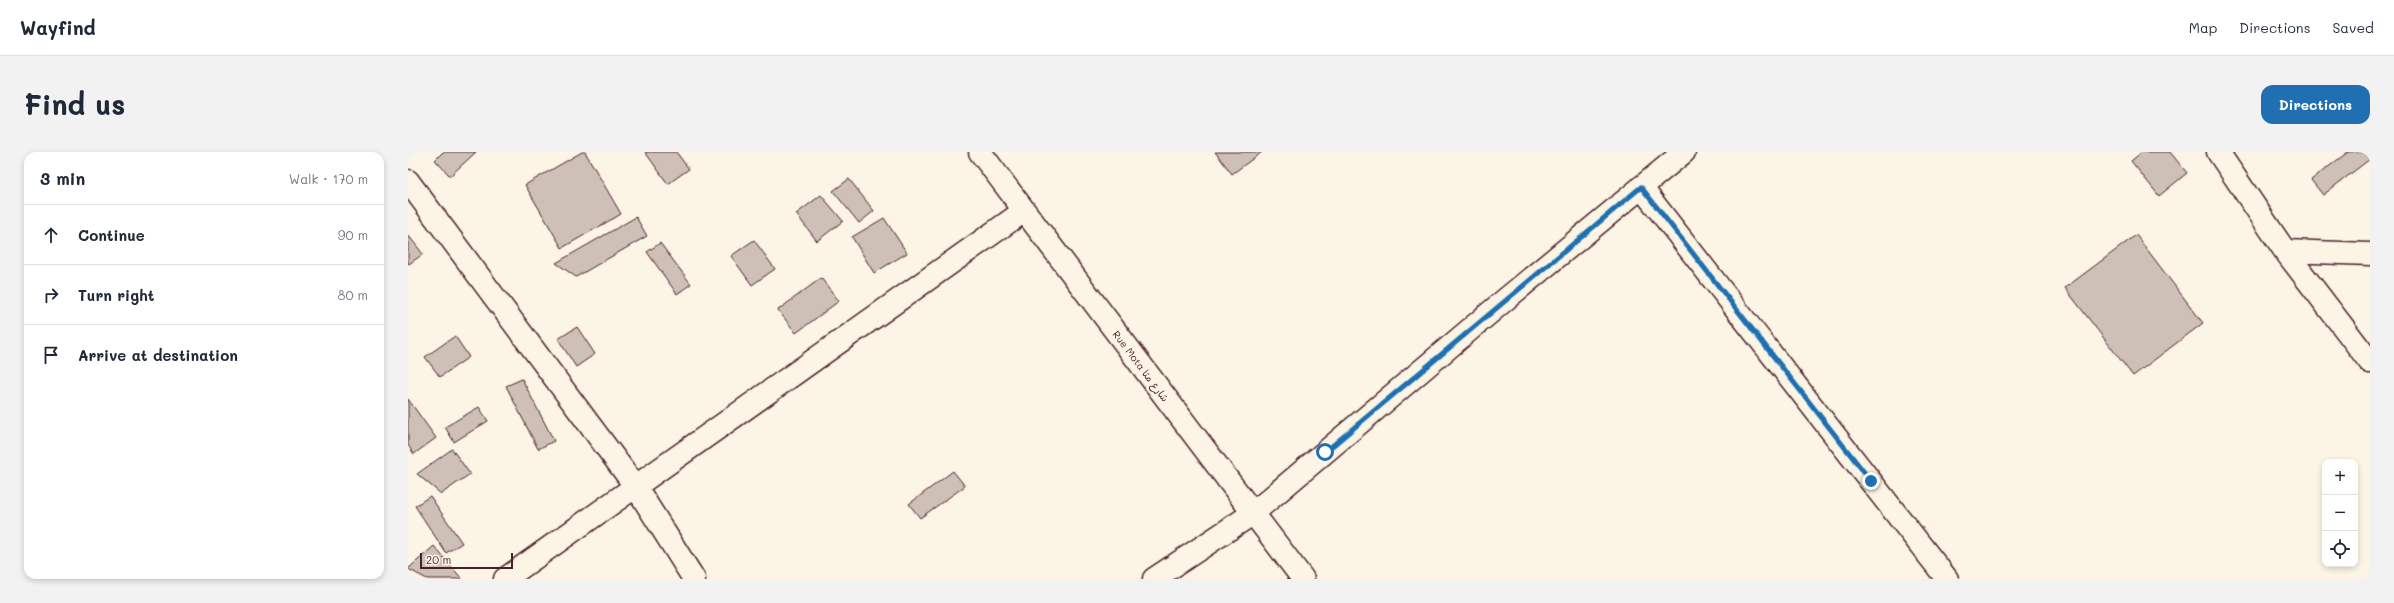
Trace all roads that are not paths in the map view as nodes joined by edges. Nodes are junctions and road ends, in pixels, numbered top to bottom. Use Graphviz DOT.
graph roads {
  1 [pos="980,152"];
  2 [pos="1684,152"];
  3 [pos="2218,152"];
  4 [pos="408,181"];
  5 [pos="1641,187"];
  6 [pos="1024,211"];
  7 [pos="2285,251"];
  8 [pos="2370,254"];
  9 [pos="2370,362"];
  10 [pos="636,487"];
  11 [pos="1252,514"];
  12 [pos="505,579"];
  13 [pos="694,579"];
  14 [pos="1154,579"];
  15 [pos="1303,579"];
  16 [pos="1947,579"];
  1 -- 6 [label="main road, Rue Mota شارع متا"];
  2 -- 5 [label="main road"];
  3 -- 7 [label="main road"];
  4 -- 10 [label="main road"];
  5 -- 11 [label="main road"];
  5 -- 16 [label="main road"];
  6 -- 10 [label="main road"];
  6 -- 11 [label="main road, Rue Mota شارع متا"];
  7 -- 8 [label="main road"];
  7 -- 9 [label="main road"];
  10 -- 12 [label="main road"];
  10 -- 13 [label="main road"];
  11 -- 14 [label="main road"];
  11 -- 15 [label="main road, Rue Mota شارع متا"];
}
